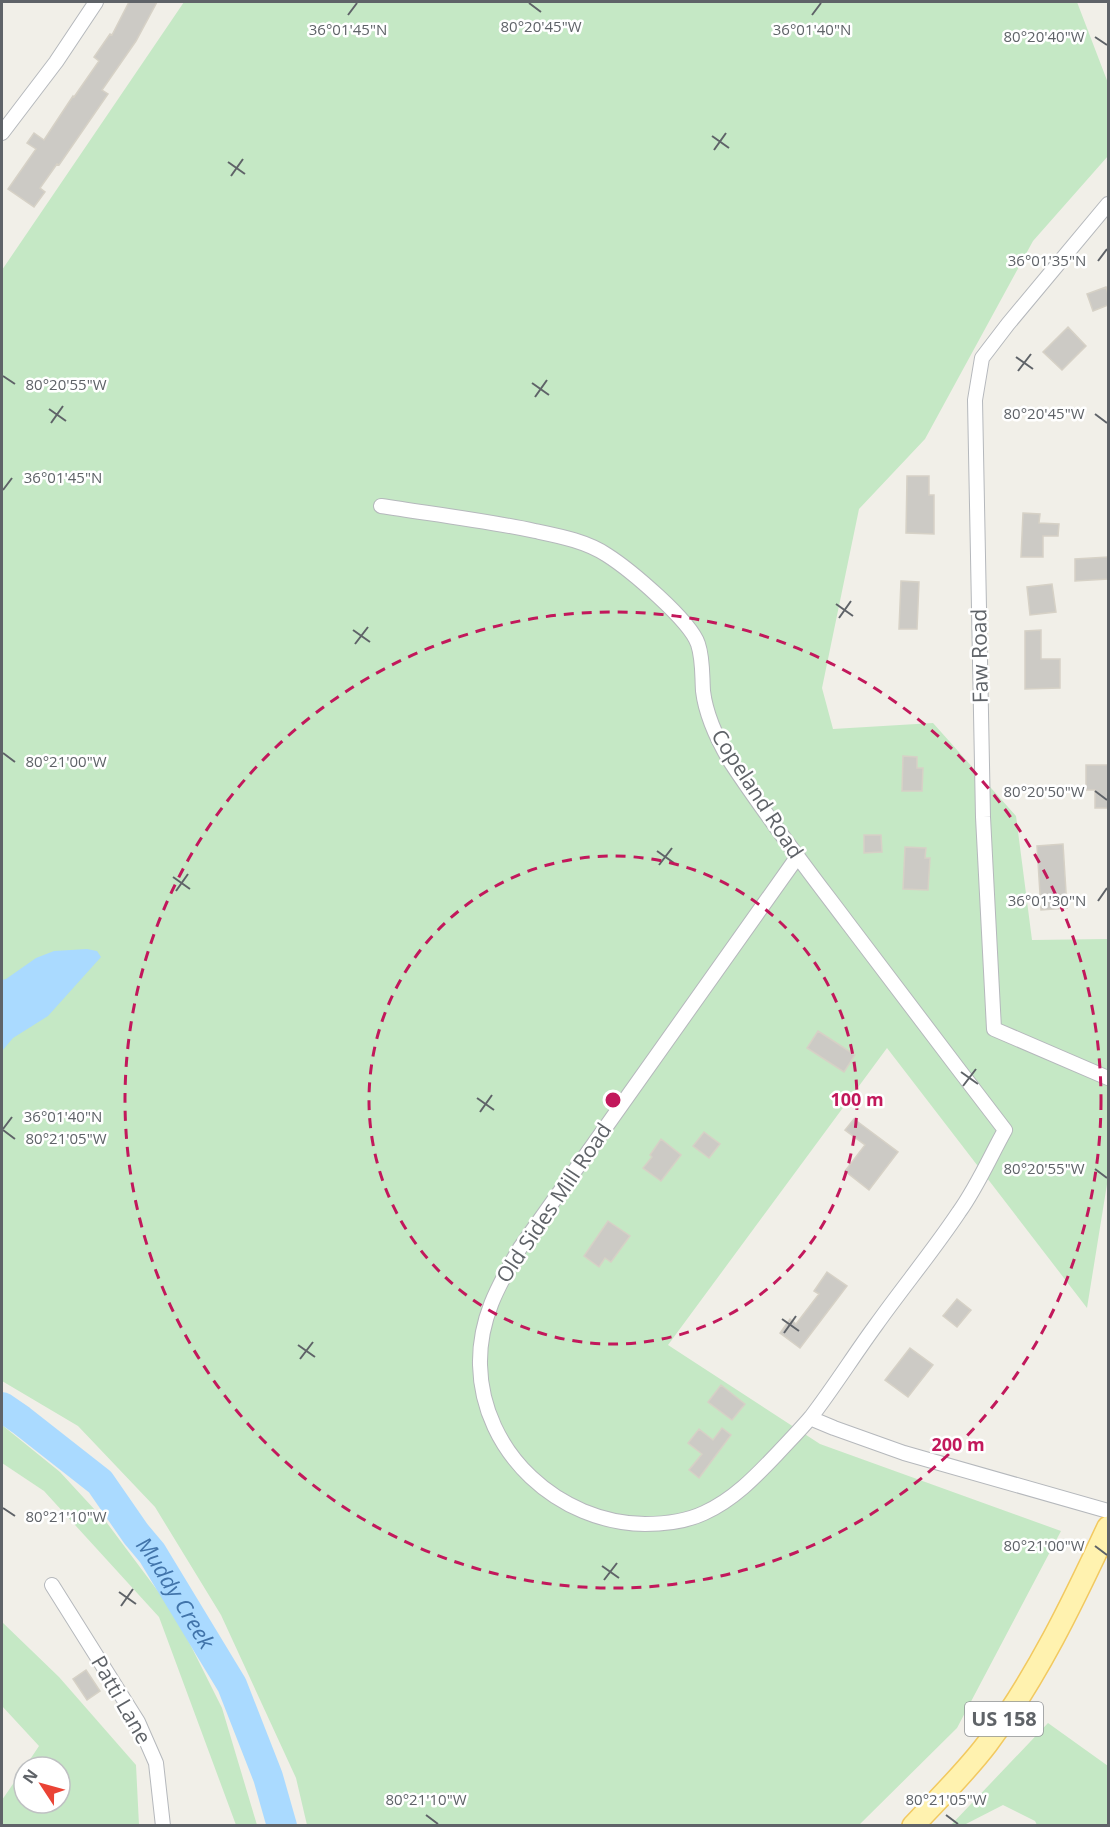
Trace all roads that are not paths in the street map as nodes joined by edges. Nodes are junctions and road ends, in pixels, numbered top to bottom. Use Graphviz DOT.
graph roads {
  1 [pos="96,2"];
  2 [pos="2,133"];
  3 [pos="1108,204"];
  4 [pos="381,506"];
  5 [pos="798,856"];
  6 [pos="1108,1078"];
  7 [pos="1005,1131"];
  8 [pos="810,1418"];
  9 [pos="1108,1511"];
  10 [pos="1108,1527"];
  11 [pos="52,1586"];
  12 [pos="163,1826"];
  13 [pos="913,1826"];
  1 -- 2 [label="street"];
  3 -- 6 [label="street, Faw Road"];
  4 -- 5 [label="street, Copeland Road"];
  5 -- 7 [label="street, Copeland Road"];
  5 -- 8 [label="street, Old Sides Mill Road"];
  7 -- 8 [label="street, Old Sides Mill Road"];
  8 -- 9 [label="street"];
  10 -- 13 [label="main road, US 158"];
  11 -- 12 [label="street, Patti Lane"];
}
